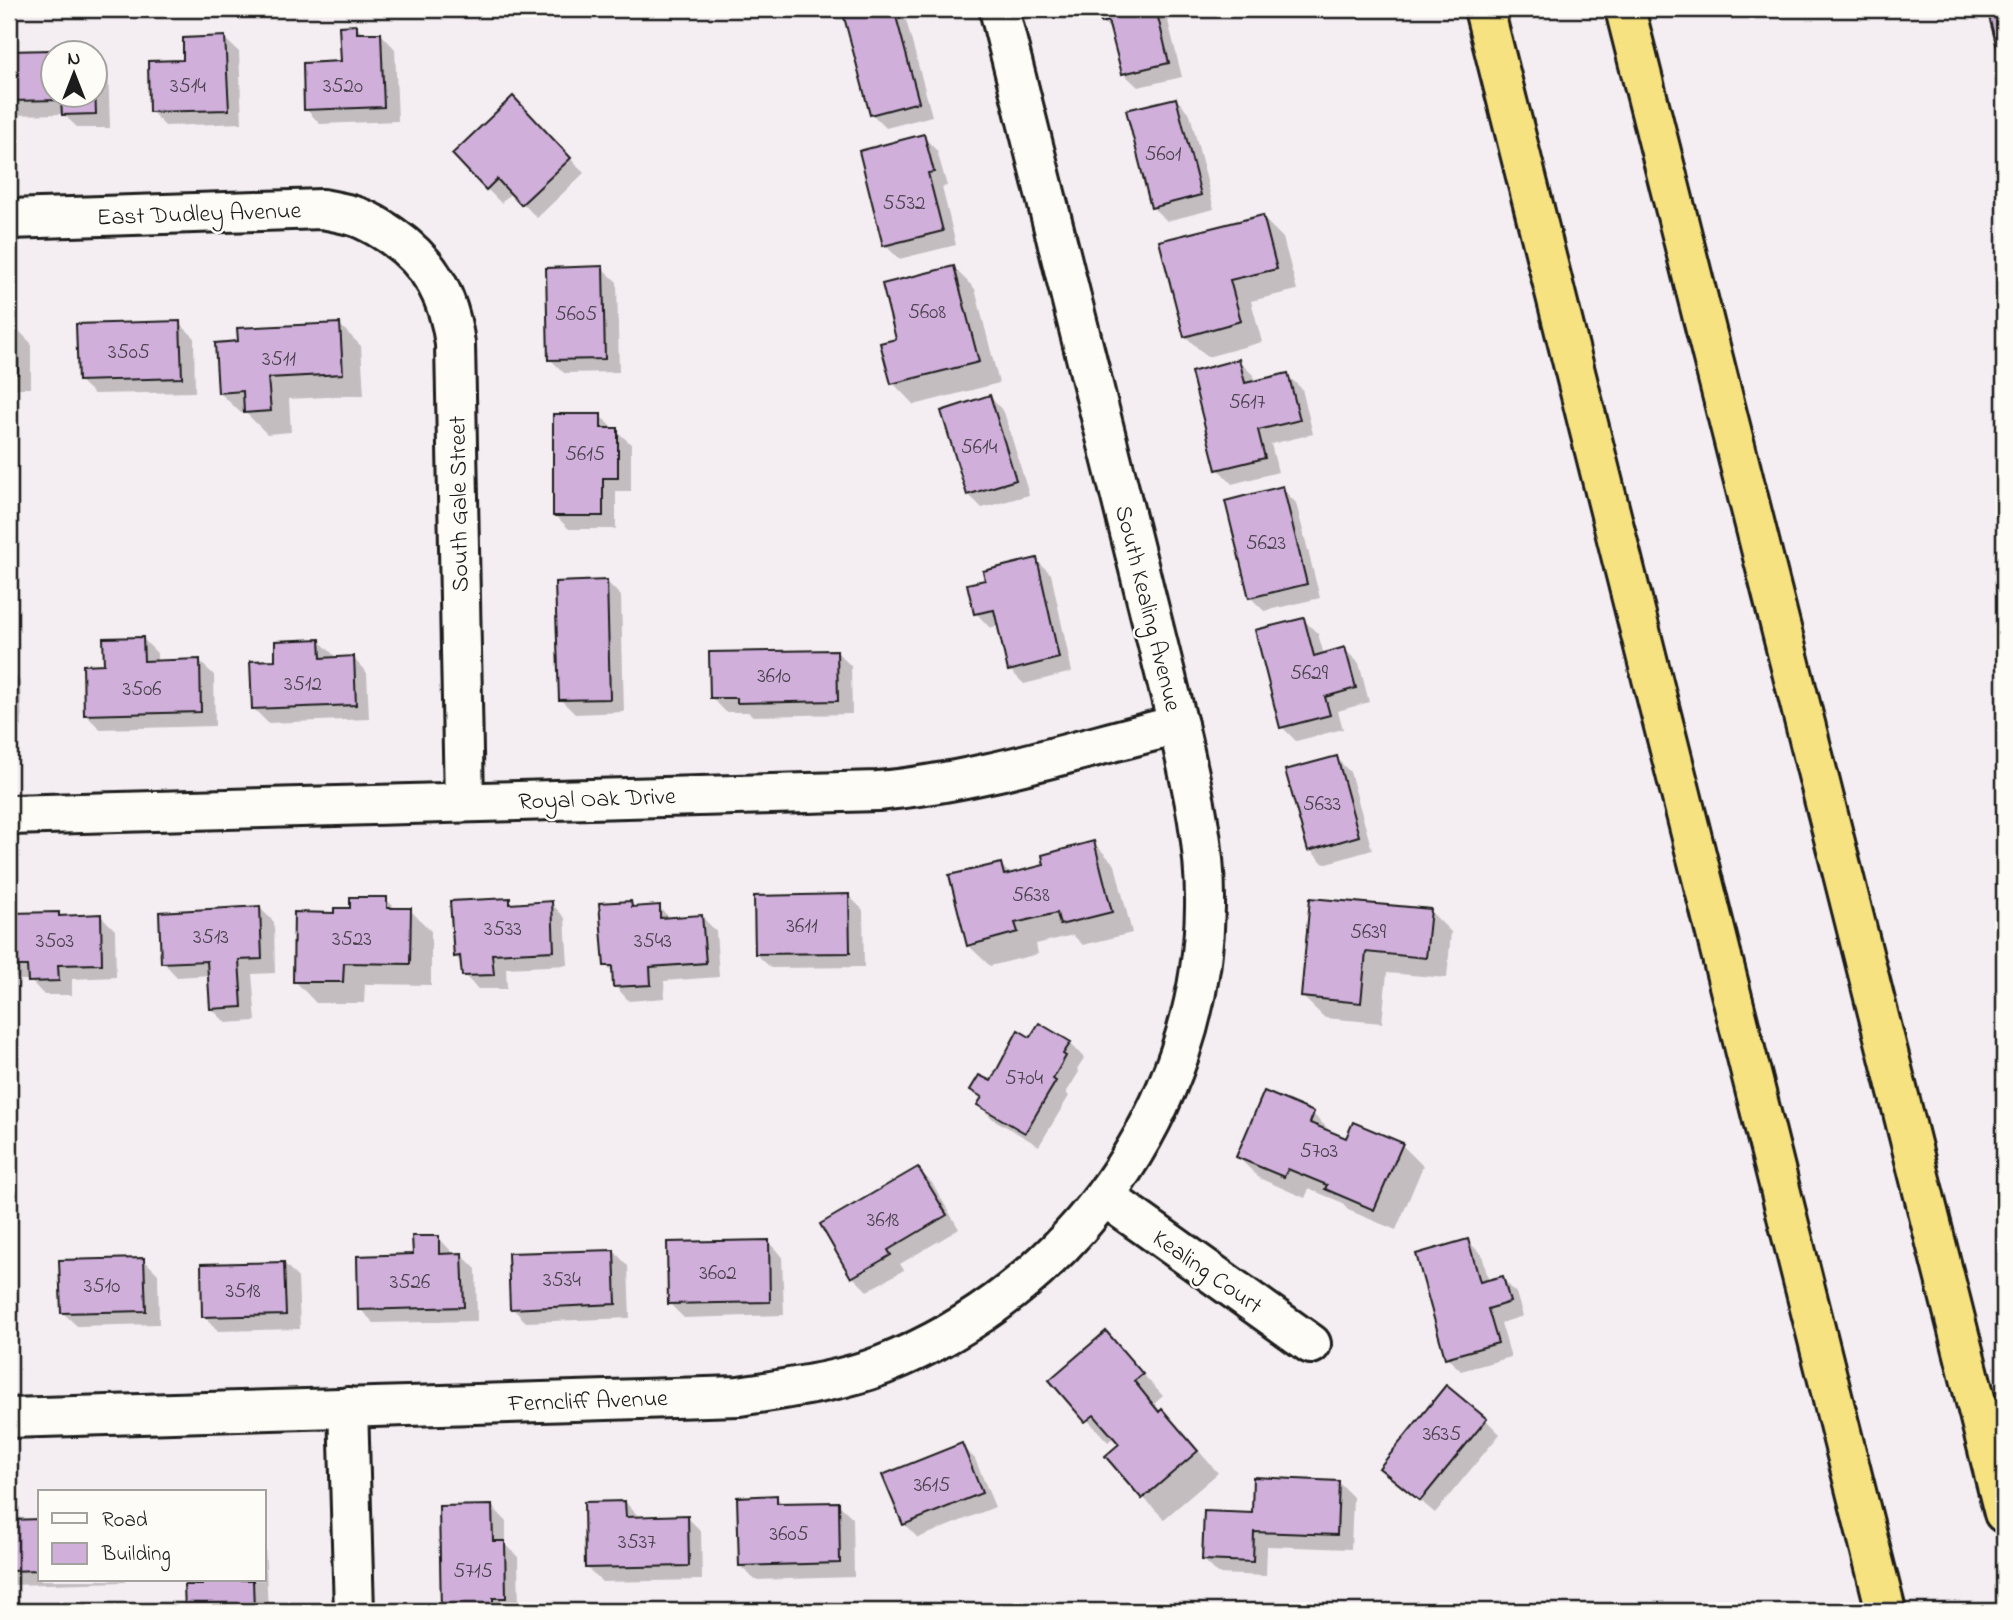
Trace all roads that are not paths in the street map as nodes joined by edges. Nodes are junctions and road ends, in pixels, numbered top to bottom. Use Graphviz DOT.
graph roads {
  1 [pos="999,9"];
  2 [pos="1484,9"];
  3 [pos="1625,9"];
  4 [pos="9,219"];
  5 [pos="385,231"];
  6 [pos="1178,725"];
  7 [pos="464,802"];
  8 [pos="9,815"];
  9 [pos="1105,1197"];
  10 [pos="1311,1344"];
  11 [pos="348,1407"];
  12 [pos="9,1418"];
  13 [pos="2004,1513"];
  14 [pos="354,1611"];
  15 [pos="1886,1611"];
  1 -- 6 [label="street, South Kealing Avenue"];
  2 -- 15 [label="highway"];
  3 -- 13 [label="highway"];
  4 -- 5 [label="street, East Dudley Avenue"];
  5 -- 7 [label="street, South Gale Street"];
  6 -- 7 [label="street, Royal Oak Drive"];
  6 -- 9 [label="street, South Kealing Avenue"];
  7 -- 8 [label="street, Royal Oak Drive"];
  9 -- 10 [label="street, Kealing Court"];
  9 -- 11 [label="street, Ferncliff Avenue"];
  11 -- 12 [label="street, Ferncliff Avenue"];
  11 -- 14 [label="street"];
}
